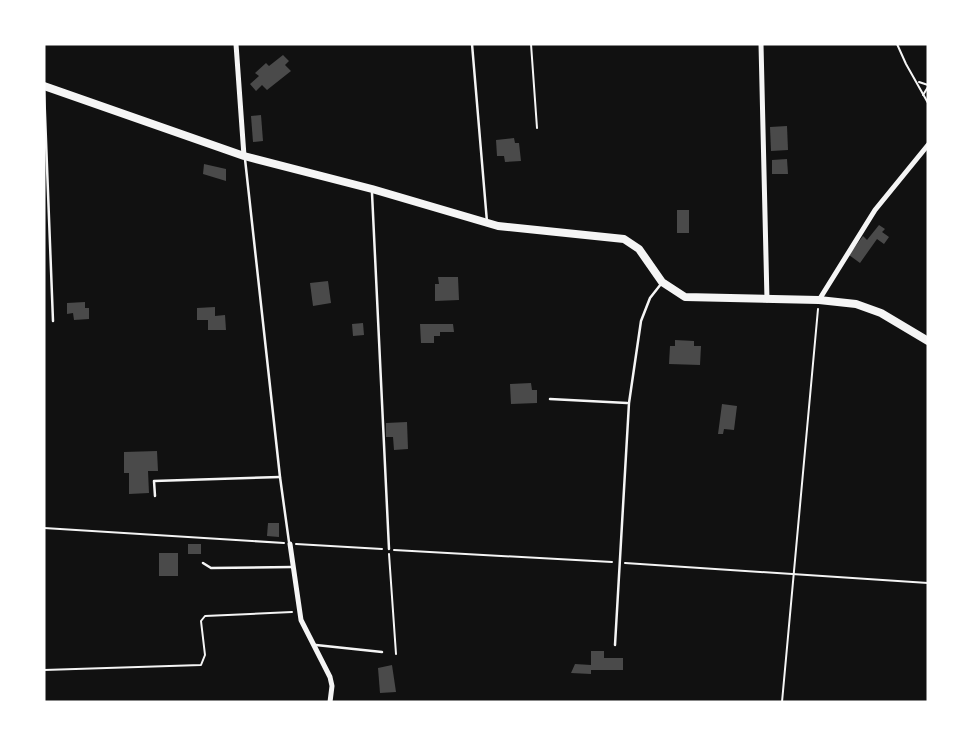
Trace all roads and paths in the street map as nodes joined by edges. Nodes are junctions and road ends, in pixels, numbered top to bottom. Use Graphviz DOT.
graph roads {
  1 [pos="236,44"];
  2 [pos="472,44"];
  3 [pos="531,44"];
  4 [pos="761,44"];
  5 [pos="898,44"];
  6 [pos="917,81"];
  7 [pos="928,86"];
  8 [pos="44,87"];
  9 [pos="924,99"];
  10 [pos="928,103"];
  11 [pos="537,128"];
  12 [pos="928,145"];
  13 [pos="244,156"];
  14 [pos="372,189"];
  15 [pos="487,223"];
  16 [pos="663,282"];
  17 [pos="767,300"];
  18 [pos="819,300"];
  19 [pos="53,321"];
  20 [pos="928,341"];
  21 [pos="550,399"];
  22 [pos="629,404"];
  23 [pos="280,477"];
  24 [pos="155,496"];
  25 [pos="44,528"];
  26 [pos="290,544"];
  27 [pos="389,549"];
  28 [pos="203,563"];
  29 [pos="621,563"];
  30 [pos="292,567"];
  31 [pos="794,574"];
  32 [pos="928,583"];
  33 [pos="299,612"];
  34 [pos="314,645"];
  35 [pos="615,645"];
  36 [pos="382,652"];
  37 [pos="396,654"];
  38 [pos="44,670"];
  39 [pos="330,702"];
  40 [pos="782,702"];
  1 -- 13 [label="street"];
  2 -- 15 [label="lane"];
  3 -- 11 [label="path"];
  4 -- 17 [label="street"];
  5 -- 6 [label="path"];
  6 -- 7 [label="path"];
  6 -- 9 [label="path"];
  7 -- 9 [label="path"];
  8 -- 13 [label="main road"];
  8 -- 19 [label="lane"];
  9 -- 10 [label="path"];
  12 -- 18 [label="street"];
  13 -- 14 [label="main road"];
  13 -- 23 [label="lane"];
  14 -- 15 [label="main road"];
  14 -- 27 [label="lane"];
  15 -- 16 [label="main road"];
  16 -- 17 [label="main road"];
  16 -- 22 [label="lane"];
  17 -- 18 [label="main road"];
  18 -- 20 [label="main road"];
  18 -- 31 [label="path"];
  21 -- 22 [label="lane"];
  22 -- 29 [label="lane"];
  23 -- 24 [label="lane"];
  23 -- 26 [label="lane"];
  25 -- 26 [label="path"];
  26 -- 27 [label="path"];
  26 -- 30 [label="street"];
  27 -- 29 [label="path"];
  27 -- 37 [label="path"];
  28 -- 30 [label="lane"];
  29 -- 31 [label="path"];
  29 -- 35 [label="lane"];
  30 -- 33 [label="street"];
  31 -- 32 [label="path"];
  31 -- 40 [label="path"];
  33 -- 34 [label="street"];
  33 -- 38 [label="path"];
  34 -- 36 [label="lane"];
  34 -- 39 [label="street"];
}
